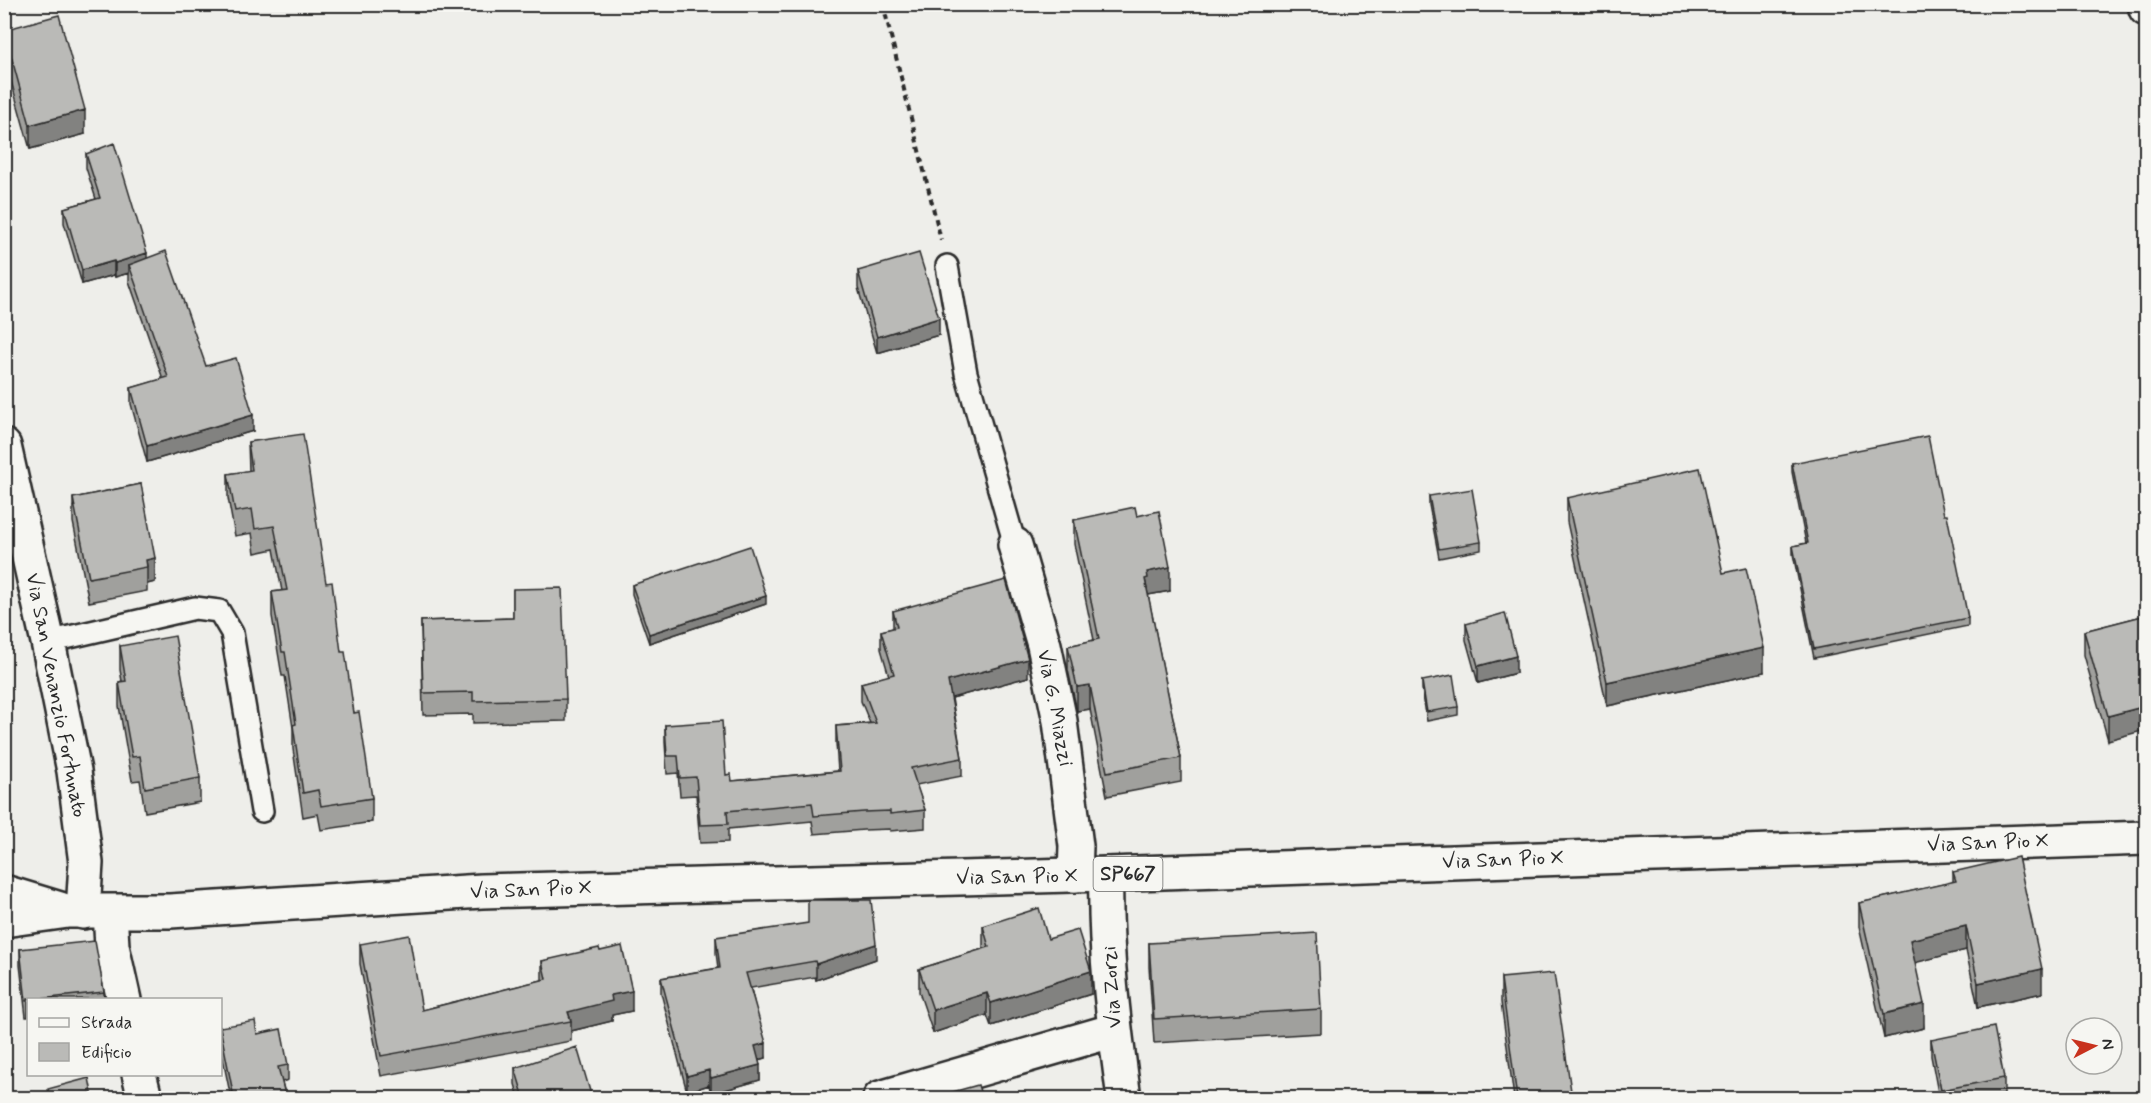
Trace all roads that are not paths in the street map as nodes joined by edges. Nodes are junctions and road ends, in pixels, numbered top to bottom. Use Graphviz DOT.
graph roads {
  1 [pos="947,266"];
  2 [pos="4,446"];
  3 [pos="1015,544"];
  4 [pos="48,642"];
  5 [pos="261,812"];
  6 [pos="2146,838"];
  7 [pos="1090,875"];
  8 [pos="4,892"];
  9 [pos="87,912"];
  10 [pos="4,920"];
  11 [pos="124,998"];
  12 [pos="1115,1030"];
  13 [pos="140,1076"];
  14 [pos="145,1098"];
  15 [pos="880,1098"];
  16 [pos="1124,1098"];
  1 -- 3 [label="lane"];
  2 -- 4 [label="main road, Via San Venanzio Fortunato"];
  3 -- 7 [label="main road, Via G. Miazzi"];
  4 -- 5 [label="lane"];
  4 -- 9 [label="main road, Via San Venanzio Fortunato"];
  6 -- 7 [label="main road, Via San Pio X / SP667"];
  7 -- 9 [label="main road, Via San Pio X / SP667"];
  7 -- 12 [label="main road, Via Zorzi"];
  8 -- 9 [label="main road, Via San Pio X / SP667"];
  9 -- 10 [label="main road, Via San Pio X / SP667"];
  9 -- 11 [label="main road"];
  12 -- 15 [label="main road"];
  12 -- 16 [label="main road, Via Zorzi"];
  13 -- 14 [label="main road"];
}
